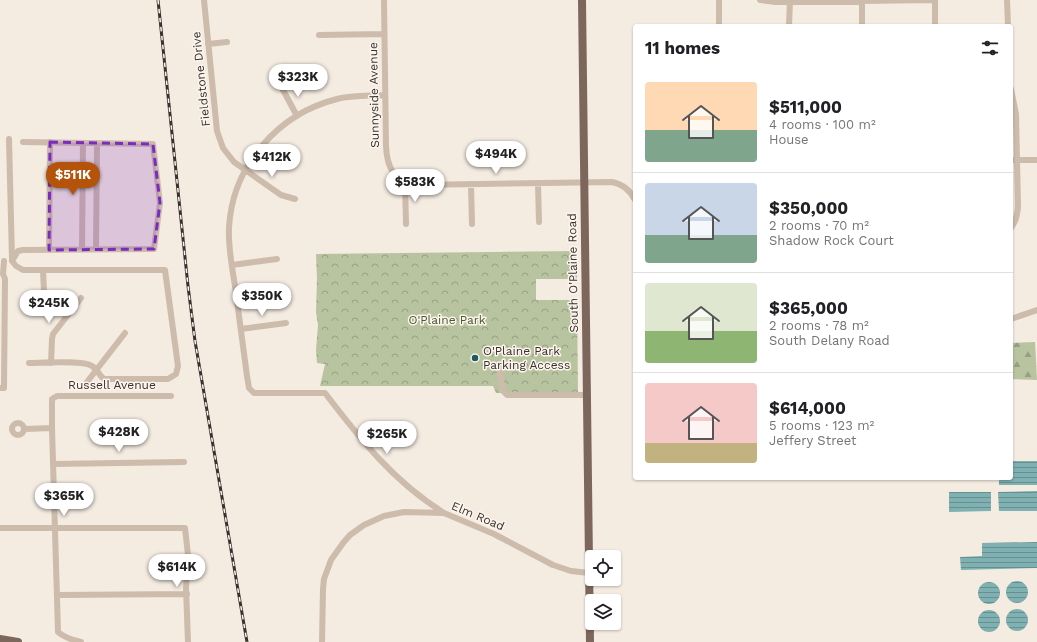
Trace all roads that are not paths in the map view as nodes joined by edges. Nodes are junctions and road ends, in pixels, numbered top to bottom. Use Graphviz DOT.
graph roads {
  1 [pos="204,0"];
  2 [pos="384,0"];
  3 [pos="582,0"];
  4 [pos="719,0"];
  5 [pos="760,0"];
  6 [pos="862,0"];
  7 [pos="934,0"];
  8 [pos="1007,0"];
  9 [pos="790,1"];
  10 [pos="719,24"];
  11 [pos="789,24"];
  12 [pos="862,24"];
  13 [pos="935,24"];
  14 [pos="1008,24"];
  15 [pos="384,34"];
  16 [pos="319,35"];
  17 [pos="227,42"];
  18 [pos="208,44"];
  19 [pos="282,88"];
  20 [pos="385,95"];
  21 [pos="1013,99"];
  22 [pos="298,116"];
  23 [pos="8,139"];
  24 [pos="23,142"];
  25 [pos="50,142"];
  26 [pos="83,143"];
  27 [pos="97,143"];
  28 [pos="1014,160"];
  29 [pos="1037,160"];
  30 [pos="244,170"];
  31 [pos="405,182"];
  32 [pos="584,183"];
  33 [pos="471,184"];
  34 [pos="538,184"];
  35 [pos="633,197"];
  36 [pos="295,199"];
  37 [pos="539,222"];
  38 [pos="406,224"];
  39 [pos="472,224"];
  40 [pos="1013,226"];
  41 [pos="96,249"];
  42 [pos="50,250"];
  43 [pos="82,250"];
  44 [pos="277,259"];
  45 [pos="2,261"];
  46 [pos="12,261"];
  47 [pos="232,265"];
  48 [pos="43,270"];
  49 [pos="81,298"];
  50 [pos="1037,310"];
  51 [pos="70,312"];
  52 [pos="1013,318"];
  53 [pos="286,323"];
  54 [pos="240,329"];
  55 [pos="124,333"];
  56 [pos="29,363"];
  57 [pos="51,363"];
  58 [pos="498,364"];
  59 [pos="97,369"];
  60 [pos="87,382"];
  61 [pos="0,388"];
  62 [pos="587,395"];
  63 [pos="171,396"];
  64 [pos="52,428"];
  65 [pos="25,429"];
  66 [pos="184,462"];
  67 [pos="53,464"];
  68 [pos="444,513"];
  69 [pos="0,528"];
  70 [pos="55,529"];
  71 [pos="589,550"];
  72 [pos="585,573"];
  73 [pos="589,586"];
  74 [pos="187,594"];
  75 [pos="57,595"];
  76 [pos="0,640"];
  77 [pos="18,642"];
  78 [pos="81,642"];
  79 [pos="188,642"];
  80 [pos="322,642"];
  81 [pos="590,642"];
  1 -- 18 [label="street, Fieldstone Drive"];
  2 -- 15 [label="street, Sunnyside Avenue"];
  3 -- 32 [label="main road, South O'Plaine Road"];
  4 -- 10 [label="street"];
  5 -- 9 [label="street"];
  6 -- 7 [label="street"];
  6 -- 9 [label="street"];
  6 -- 12 [label="street"];
  7 -- 13 [label="street"];
  8 -- 14 [label="street"];
  9 -- 11 [label="street"];
  15 -- 16 [label="street"];
  15 -- 20 [label="street, Sunnyside Avenue"];
  17 -- 18 [label="street"];
  18 -- 30 [label="street, Fieldstone Drive"];
  19 -- 22 [label="street"];
  20 -- 22 [label="street"];
  20 -- 31 [label="street, Sunnyside Avenue"];
  21 -- 28 [label="street"];
  22 -- 30 [label="street"];
  23 -- 46 [label="street"];
  24 -- 25 [label="street"];
  25 -- 26 [label="street"];
  25 -- 42 [label="street"];
  26 -- 27 [label="street"];
  26 -- 43 [label="street"];
  27 -- 41 [label="street"];
  27 -- 41 [label="street"];
  28 -- 29 [label="street"];
  28 -- 40 [label="street"];
  30 -- 36 [label="street, Fieldstone Drive"];
  30 -- 47 [label="street"];
  31 -- 33 [label="street"];
  31 -- 38 [label="street"];
  32 -- 34 [label="street"];
  32 -- 35 [label="street"];
  32 -- 62 [label="main road, South O'Plaine Road"];
  33 -- 34 [label="street"];
  33 -- 39 [label="street"];
  34 -- 37 [label="street"];
  41 -- 43 [label="street"];
  42 -- 43 [label="street"];
  42 -- 46 [label="street"];
  44 -- 47 [label="street"];
  45 -- 46 [label="street"];
  45 -- 61 [label="street"];
  46 -- 48 [label="street"];
  47 -- 54 [label="street"];
  48 -- 51 [label="street"];
  48 -- 59 [label="street"];
  49 -- 51 [label="street"];
  50 -- 52 [label="street"];
  51 -- 57 [label="street"];
  53 -- 54 [label="street"];
  54 -- 68 [label="street"];
  55 -- 59 [label="street"];
  56 -- 57 [label="street"];
  57 -- 59 [label="street"];
  58 -- 62 [label="street"];
  59 -- 60 [label="street"];
  62 -- 71 [label="main road, South O'Plaine Road"];
  63 -- 64 [label="street, Russell Avenue"];
  64 -- 65 [label="street"];
  64 -- 67 [label="street"];
  66 -- 67 [label="street"];
  67 -- 70 [label="street"];
  68 -- 72 [label="street, Elm Road"];
  68 -- 80 [label="street, Elm Road"];
  69 -- 70 [label="street"];
  70 -- 74 [label="street"];
  70 -- 75 [label="street"];
  73 -- 81 [label="main road, South O'Plaine Road"];
  74 -- 75 [label="street"];
  74 -- 79 [label="street"];
  75 -- 78 [label="street"];
  76 -- 77 [label="main road"];
}
